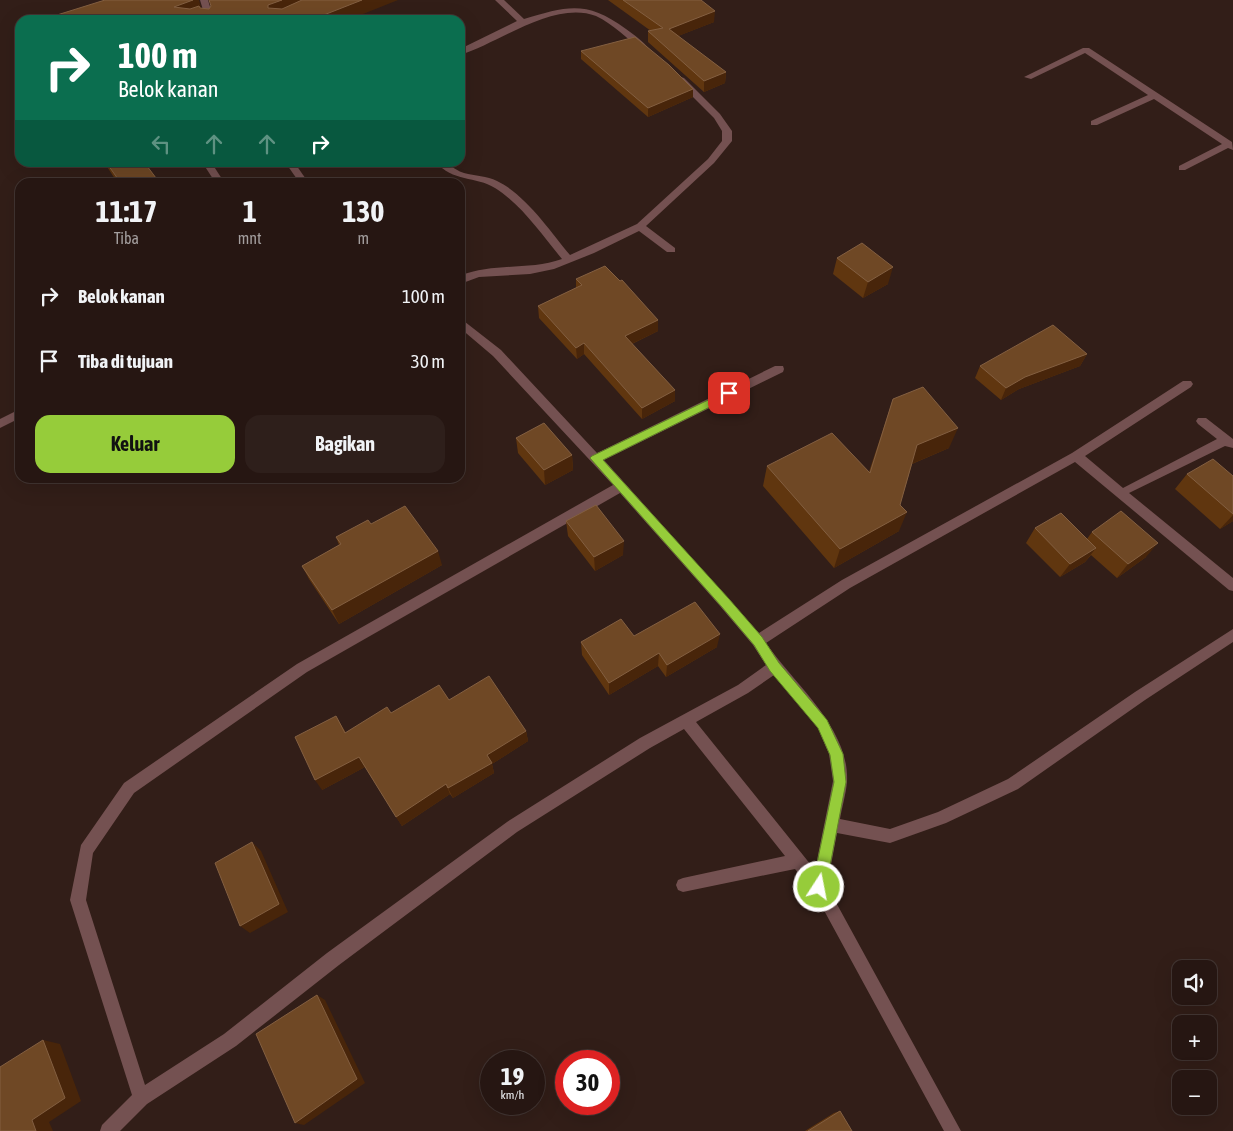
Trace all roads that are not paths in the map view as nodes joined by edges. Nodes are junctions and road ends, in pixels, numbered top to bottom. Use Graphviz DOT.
graph roads {
  1 [pos="204,0"];
  2 [pos="498,0"];
  3 [pos="207,15"];
  4 [pos="522,22"];
  5 [pos="465,50"];
  6 [pos="656,58"];
  7 [pos="676,76"];
  8 [pos="1028,77"];
  9 [pos="1154,95"];
  10 [pos="1094,124"];
  11 [pos="1231,146"];
  12 [pos="210,167"];
  13 [pos="293,167"];
  14 [pos="445,167"];
  15 [pos="1182,168"];
  16 [pos="217,178"];
  17 [pos="301,178"];
  18 [pos="640,226"];
  19 [pos="671,250"];
  20 [pos="568,259"];
  21 [pos="465,278"];
  22 [pos="465,326"];
  23 [pos="779,369"];
  24 [pos="1187,384"];
  25 [pos="15,416"];
  26 [pos="1202,421"];
  27 [pos="0,424"];
  28 [pos="1230,443"];
  29 [pos="1076,456"];
  30 [pos="596,458"];
  31 [pos="621,486"];
  32 [pos="1128,489"];
  33 [pos="1233,586"];
  34 [pos="1233,635"];
  35 [pos="758,641"];
  36 [pos="775,667"];
  37 [pos="686,720"];
  38 [pos="831,825"];
  39 [pos="798,861"];
  40 [pos="683,886"];
  41 [pos="819,887"];
  42 [pos="141,1098"];
  43 [pos="108,1131"];
  44 [pos="953,1131"];
  1 -- 3 [label="street"];
  2 -- 4 [label="street"];
  4 -- 5 [label="street"];
  4 -- 6 [label="street"];
  7 -- 18 [label="street"];
  8 -- 9 [label="street"];
  9 -- 10 [label="street"];
  9 -- 11 [label="street"];
  11 -- 15 [label="street"];
  12 -- 16 [label="street"];
  13 -- 17 [label="street"];
  14 -- 20 [label="street"];
  18 -- 19 [label="street"];
  18 -- 20 [label="street"];
  20 -- 21 [label="street"];
  22 -- 30 [label="street"];
  23 -- 30 [label="street"];
  24 -- 29 [label="street"];
  25 -- 27 [label="street"];
  26 -- 28 [label="street"];
  28 -- 32 [label="street"];
  29 -- 33 [label="street"];
  29 -- 35 [label="street"];
  30 -- 31 [label="street"];
  31 -- 35 [label="street"];
  31 -- 42 [label="street"];
  34 -- 38 [label="street"];
  35 -- 36 [label="street"];
  36 -- 37 [label="street"];
  36 -- 38 [label="street"];
  37 -- 39 [label="street"];
  37 -- 42 [label="street"];
  38 -- 41 [label="street"];
  39 -- 40 [label="street"];
  39 -- 41 [label="street"];
  41 -- 44 [label="street"];
  42 -- 43 [label="street"];
}
